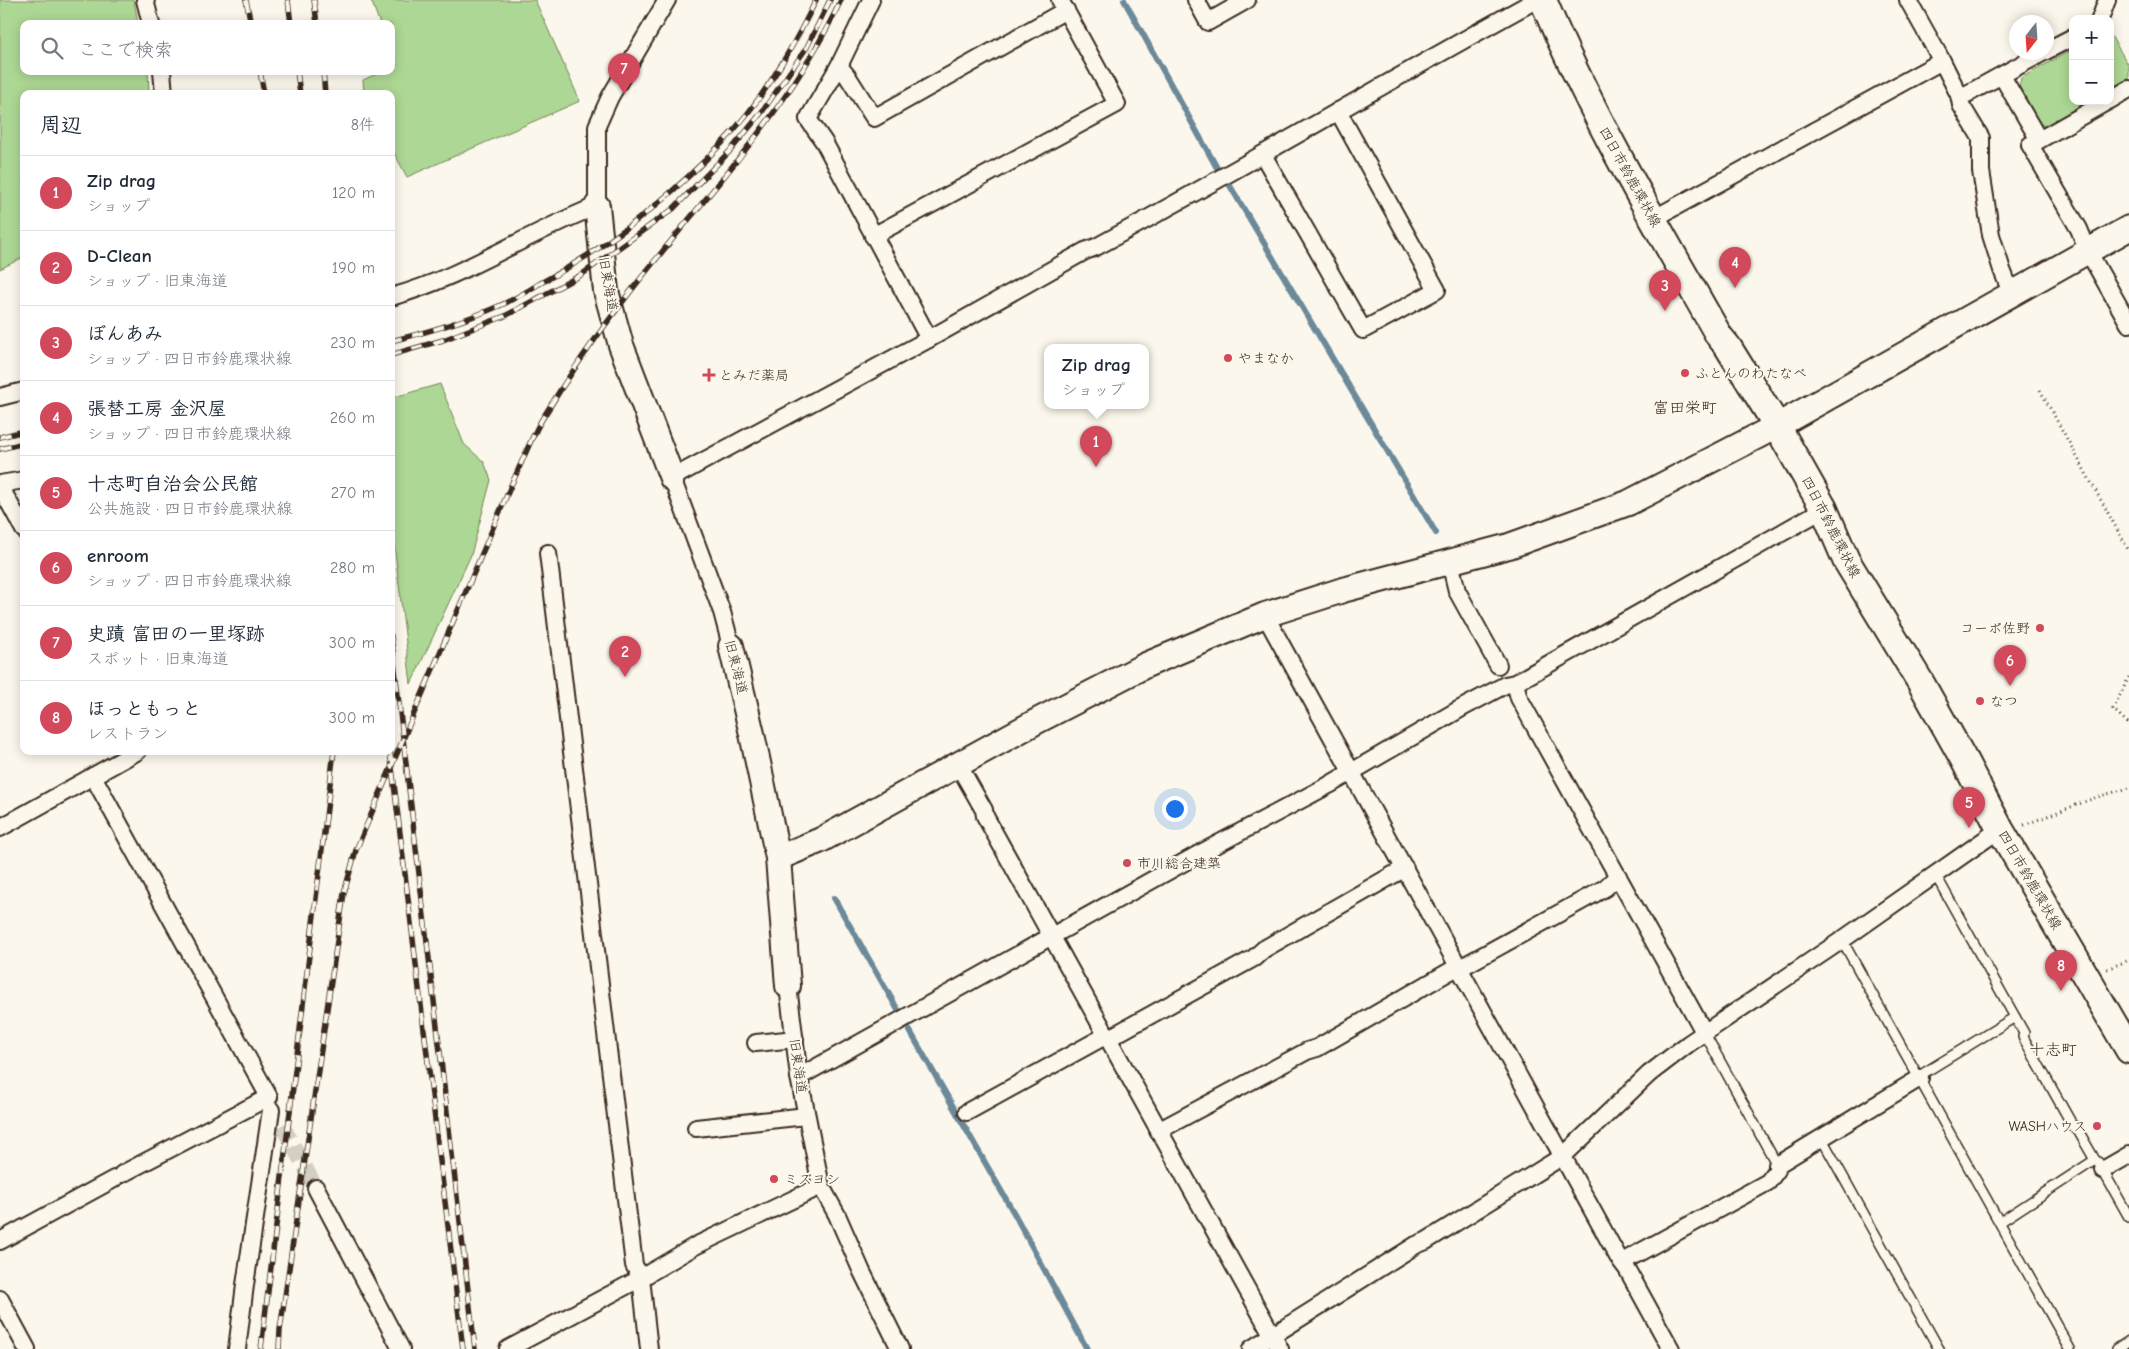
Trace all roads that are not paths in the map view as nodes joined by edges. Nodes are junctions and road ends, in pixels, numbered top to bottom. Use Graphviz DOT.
graph roads {
  1 [pos="145,0"];
  2 [pos="667,0"];
  3 [pos="871,0"];
  4 [pos="1196,0"];
  5 [pos="1247,0"];
  6 [pos="1536,0"];
  7 [pos="1543,0"];
  8 [pos="1908,0"];
  9 [pos="2106,0"];
  10 [pos="1063,5"];
  11 [pos="2101,15"];
  12 [pos="151,20"];
  13 [pos="2069,39"];
  14 [pos="2054,47"];
  15 [pos="2031,60"];
  16 [pos="1942,61"];
  17 [pos="839,66"];
  18 [pos="162,75"];
  19 [pos="2002,76"];
  20 [pos="2129,89"];
  21 [pos="164,90"];
  22 [pos="1959,95"];
  23 [pos="2114,98"];
  24 [pos="2102,105"];
  25 [pos="1338,111"];
  26 [pos="2039,140"];
  27 [pos="1263,155"];
  28 [pos="597,206"];
  29 [pos="1653,220"];
  30 [pos="2129,228"];
  31 [pos="873,236"];
  32 [pos="2088,251"];
  33 [pos="395,295"];
  34 [pos="2012,295"];
  35 [pos="2129,324"];
  36 [pos="929,339"];
  37 [pos="20,392"];
  38 [pos="0,397"];
  39 [pos="1777,426"];
  40 [pos="672,478"];
  41 [pos="20,481"];
  42 [pos="0,485"];
  43 [pos="1824,509"];
  44 [pos="20,522"];
  45 [pos="548,553"];
  46 [pos="1450,562"];
  47 [pos="1265,615"];
  48 [pos="731,646"];
  49 [pos="1498,665"];
  50 [pos="1515,683"];
  51 [pos="131,755"];
  52 [pos="959,766"];
  53 [pos="1352,772"];
  54 [pos="93,776"];
  55 [pos="0,828"];
  56 [pos="2002,831"];
  57 [pos="778,858"];
  58 [pos="1405,868"];
  59 [pos="1935,874"];
  60 [pos="1618,876"];
  61 [pos="1052,935"];
  62 [pos="1842,940"];
  63 [pos="1460,967"];
  64 [pos="788,986"];
  65 [pos="2016,1017"];
  66 [pos="1704,1032"];
  67 [pos="1108,1037"];
  68 [pos="794,1039"];
  69 [pos="756,1043"];
  70 [pos="2129,1050"];
  71 [pos="799,1077"];
  72 [pos="1919,1077"];
  73 [pos="270,1104"];
  74 [pos="967,1112"];
  75 [pos="806,1116"];
  76 [pos="282,1124"];
  77 [pos="696,1128"];
  78 [pos="1158,1131"];
  79 [pos="1822,1139"];
  80 [pos="2129,1155"];
  81 [pos="1563,1156"];
  82 [pos="1777,1165"];
  83 [pos="2099,1165"];
  84 [pos="821,1186"];
  85 [pos="316,1188"];
  86 [pos="2129,1217"];
  87 [pos="2000,1222"];
  88 [pos="0,1241"];
  89 [pos="1622,1262"];
  90 [pos="641,1278"];
  91 [pos="0,1299"];
  92 [pos="2129,1341"];
  93 [pos="1277,1342"];
  94 [pos="27,1349"];
  95 [pos="237,1349"];
  96 [pos="401,1349"];
  97 [pos="508,1349"];
  98 [pos="649,1349"];
  99 [pos="900,1349"];
  100 [pos="1251,1349"];
  101 [pos="1671,1349"];
  102 [pos="1939,1349"];
  103 [pos="2070,1349"];
  104 [pos="2117,1349"];
  1 -- 12 [label="street"];
  2 -- 28 [label="street, 旧東海道"];
  3 -- 17 [label="street"];
  4 -- 5 [label="street"];
  6 -- 25 [label="street"];
  7 -- 29 [label="main road, 四日市鈴鹿環状線"];
  8 -- 16 [label="street"];
  9 -- 11 [label="street"];
  10 -- 17 [label="street"];
  10 -- 31 [label="street"];
  13 -- 14 [label="street"];
  15 -- 19 [label="street"];
  16 -- 22 [label="street"];
  16 -- 29 [label="street"];
  17 -- 31 [label="street"];
  18 -- 21 [label="street"];
  19 -- 22 [label="street"];
  19 -- 26 [label="street"];
  20 -- 23 [label="street"];
  22 -- 34 [label="street"];
  24 -- 26 [label="street"];
  25 -- 27 [label="street"];
  25 -- 27 [label="street"];
  26 -- 32 [label="street"];
  27 -- 36 [label="street"];
  28 -- 33 [label="street"];
  28 -- 40 [label="street, 旧東海道"];
  29 -- 39 [label="main road, 四日市鈴鹿環状線"];
  30 -- 32 [label="street"];
  31 -- 36 [label="street"];
  32 -- 34 [label="street"];
  32 -- 35 [label="street"];
  34 -- 39 [label="street"];
  36 -- 40 [label="street"];
  37 -- 38 [label="street"];
  39 -- 43 [label="main road, 四日市鈴鹿環状線"];
  39 -- 46 [label="street"];
  40 -- 48 [label="street, 旧東海道"];
  41 -- 42 [label="street"];
  42 -- 44 [label="street"];
  43 -- 50 [label="street"];
  43 -- 56 [label="main road, 四日市鈴鹿環状線"];
  45 -- 90 [label="street"];
  46 -- 47 [label="street"];
  46 -- 49 [label="street"];
  47 -- 52 [label="street"];
  47 -- 53 [label="street"];
  48 -- 57 [label="street, 旧東海道"];
  50 -- 53 [label="street"];
  50 -- 60 [label="street"];
  51 -- 54 [label="street"];
  52 -- 57 [label="street"];
  52 -- 61 [label="street"];
  53 -- 58 [label="street"];
  53 -- 61 [label="street"];
  54 -- 55 [label="street"];
  54 -- 73 [label="street"];
  56 -- 59 [label="street"];
  56 -- 70 [label="main road, 四日市鈴鹿環状線"];
  57 -- 64 [label="street, 旧東海道"];
  58 -- 63 [label="street"];
  58 -- 67 [label="street"];
  59 -- 62 [label="street"];
  59 -- 65 [label="lane"];
  60 -- 63 [label="street"];
  60 -- 66 [label="street"];
  61 -- 67 [label="street"];
  61 -- 71 [label="street"];
  62 -- 66 [label="street"];
  62 -- 72 [label="lane"];
  63 -- 78 [label="street"];
  63 -- 81 [label="street"];
  64 -- 68 [label="street, 旧東海道"];
  65 -- 72 [label="lane"];
  65 -- 83 [label="lane"];
  66 -- 81 [label="street"];
  66 -- 82 [label="lane"];
  67 -- 74 [label="street"];
  67 -- 78 [label="street"];
  68 -- 69 [label="street"];
  68 -- 71 [label="street, 旧東海道"];
  71 -- 75 [label="street, 旧東海道"];
  72 -- 79 [label="street"];
  72 -- 87 [label="lane"];
  73 -- 76 [label="street"];
  73 -- 88 [label="street"];
  73 -- 95 [label="street"];
  75 -- 77 [label="street"];
  75 -- 84 [label="street, 旧東海道"];
  78 -- 93 [label="street"];
  79 -- 82 [label="street"];
  79 -- 102 [label="lane"];
  80 -- 83 [label="street"];
  81 -- 89 [label="street"];
  81 -- 93 [label="street"];
  82 -- 89 [label="street"];
  83 -- 86 [label="lane"];
  83 -- 87 [label="lane"];
  84 -- 90 [label="street"];
  84 -- 99 [label="street, 旧東海道"];
  85 -- 96 [label="street"];
  87 -- 103 [label="lane"];
  89 -- 101 [label="street"];
  90 -- 97 [label="street"];
  90 -- 98 [label="street"];
  91 -- 94 [label="street"];
  92 -- 104 [label="lane"];
  93 -- 100 [label="street"];
}
